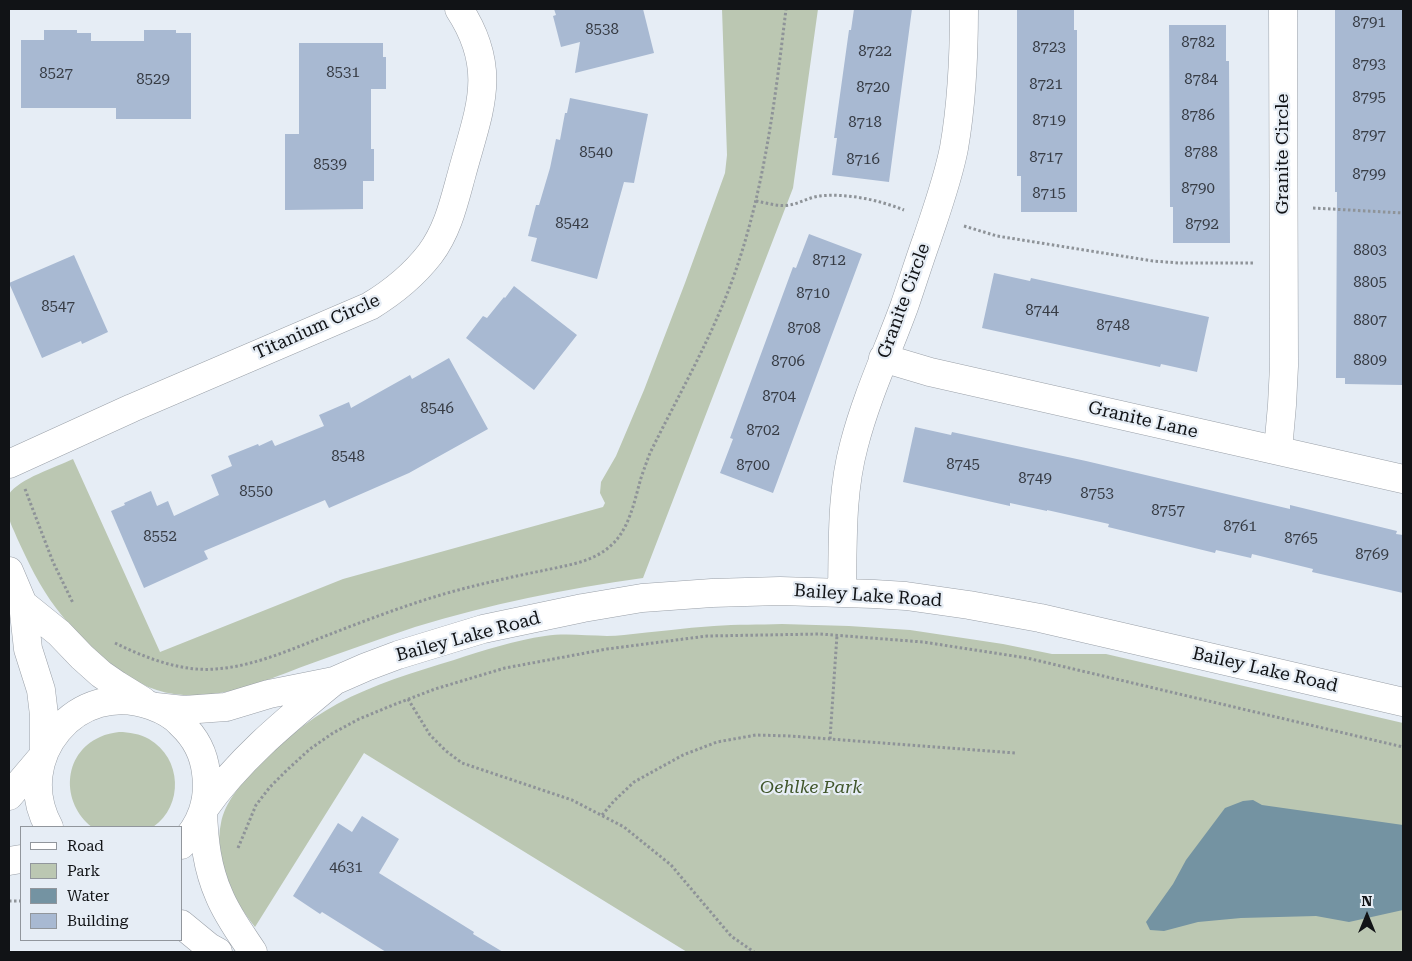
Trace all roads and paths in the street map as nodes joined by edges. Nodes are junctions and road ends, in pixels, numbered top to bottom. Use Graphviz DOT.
graph roads {
  1 [pos="459,9"];
  2 [pos="786,9"];
  3 [pos="964,9"];
  4 [pos="1283,9"];
  5 [pos="756,201"];
  6 [pos="1305,207"];
  7 [pos="912,213"];
  8 [pos="1403,213"];
  9 [pos="962,226"];
  10 [pos="1261,264"];
  11 [pos="884,358"];
  12 [pos="1278,450"];
  13 [pos="9,464"];
  14 [pos="1403,478"];
  15 [pos="29,499"];
  16 [pos="9,571"];
  17 [pos="842,592"];
  18 [pos="23,604"];
  19 [pos="75,606"];
  20 [pos="837,635"];
  21 [pos="109,640"];
  22 [pos="334,681"];
  23 [pos="408,699"];
  24 [pos="1403,702"];
  25 [pos="155,707"];
  26 [pos="830,740"];
  27 [pos="1403,747"];
  28 [pos="1015,752"];
  29 [pos="43,755"];
  30 [pos="9,796"];
  31 [pos="204,810"];
  32 [pos="602,815"];
  33 [pos="49,826"];
  34 [pos="182,844"];
  35 [pos="237,853"];
  36 [pos="182,925"];
  37 [pos="218,952"];
  38 [pos="253,952"];
  39 [pos="754,952"];
  1 -- 13 [label="street, Titanium Circle"];
  2 -- 5 [label="path"];
  3 -- 11 [label="street, Granite Circle"];
  4 -- 12 [label="street, Granite Circle"];
  5 -- 7 [label="path"];
  5 -- 21 [label="path"];
  6 -- 8 [label="path"];
  9 -- 10 [label="path"];
  11 -- 12 [label="street, Granite Lane"];
  11 -- 17 [label="street, Granite Circle"];
  12 -- 14 [label="street, Granite Lane"];
  15 -- 19 [label="path"];
  16 -- 18 [label="street"];
  17 -- 22 [label="street, Bailey Lake Road"];
  17 -- 24 [label="street, Bailey Lake Road"];
  18 -- 25 [label="street"];
  18 -- 29 [label="street"];
  20 -- 23 [label="path"];
  20 -- 26 [label="path"];
  20 -- 27 [label="path"];
  22 -- 25 [label="street, Bailey Lake Road"];
  22 -- 31 [label="street, Bailey Lake Road"];
  23 -- 32 [label="path"];
  23 -- 35 [label="path"];
  25 -- 29 [label="street"];
  25 -- 31 [label="street"];
  26 -- 28 [label="path"];
  26 -- 32 [label="path"];
  29 -- 30 [label="street"];
  29 -- 33 [label="street"];
  31 -- 34 [label="street"];
  31 -- 38 [label="street"];
  32 -- 39 [label="path"];
  36 -- 37 [label="street"];
}
